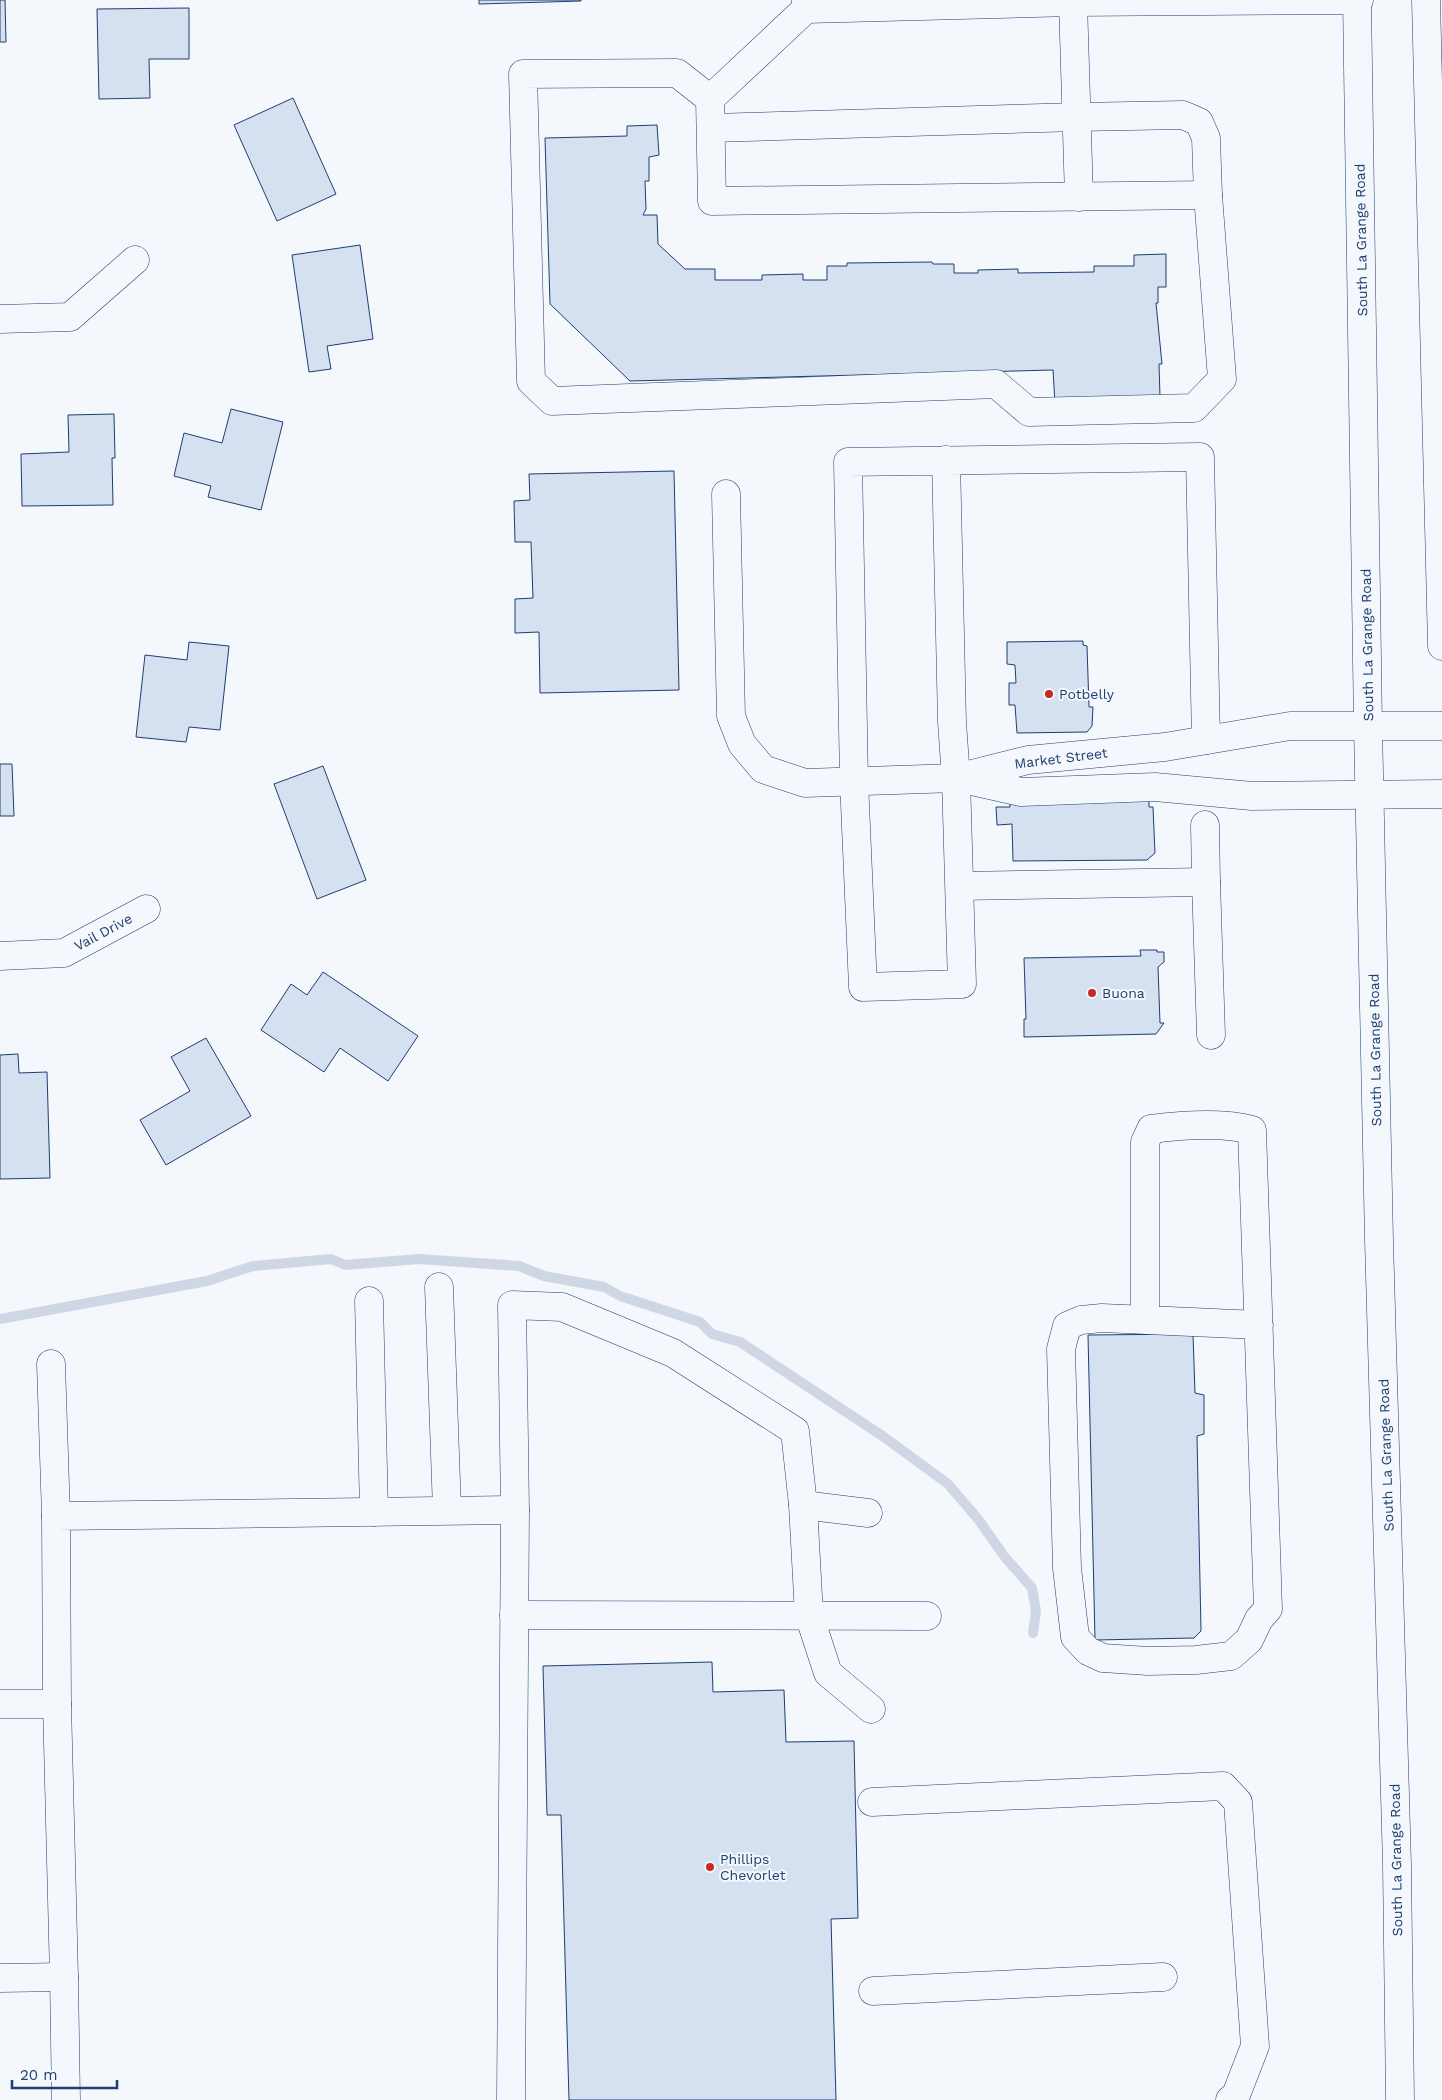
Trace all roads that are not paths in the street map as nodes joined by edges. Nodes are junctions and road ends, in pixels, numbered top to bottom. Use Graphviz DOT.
graph roads {
  1 [pos="1358,0"];
  2 [pos="1426,0"];
  3 [pos="1217,1"];
  4 [pos="1073,2"];
  5 [pos="806,4"];
  6 [pos="710,99"];
  7 [pos="1077,117"];
  8 [pos="710,128"];
  9 [pos="1208,196"];
  10 [pos="1079,197"];
  11 [pos="134,260"];
  12 [pos="0,319"];
  13 [pos="946,460"];
  14 [pos="726,494"];
  15 [pos="1442,646"];
  16 [pos="1368,726"];
  17 [pos="1442,726"];
  18 [pos="1206,740"];
  19 [pos="956,778"];
  20 [pos="854,781"];
  21 [pos="1442,794"];
  22 [pos="1370,795"];
  23 [pos="1205,825"];
  24 [pos="1206,882"];
  25 [pos="960,886"];
  26 [pos="146,909"];
  27 [pos="0,956"];
  28 [pos="1212,1035"];
  29 [pos="439,1287"];
  30 [pos="369,1301"];
  31 [pos="1145,1320"];
  32 [pos="1259,1325"];
  33 [pos="51,1364"];
  34 [pos="803,1505"];
  35 [pos="447,1510"];
  36 [pos="515,1510"];
  37 [pos="374,1512"];
  38 [pos="868,1513"];
  39 [pos="56,1516"];
  40 [pos="514,1616"];
  41 [pos="809,1616"];
  42 [pos="927,1616"];
  43 [pos="0,1704"];
  44 [pos="57,1704"];
  45 [pos="870,1709"];
  46 [pos="872,1802"];
  47 [pos="64,1977"];
  48 [pos="1163,1977"];
  49 [pos="0,1978"];
  50 [pos="873,1991"];
  51 [pos="66,2100"];
  52 [pos="511,2100"];
  53 [pos="1230,2100"];
  54 [pos="1400,2100"];
  1 -- 3 [label="main road"];
  1 -- 16 [label="main road, South La Grange Road"];
  2 -- 15 [label="main road"];
  3 -- 4 [label="main road"];
  4 -- 5 [label="main road"];
  4 -- 7 [label="main road"];
  5 -- 6 [label="main road"];
  6 -- 8 [label="main road"];
  6 -- 9 [label="main road"];
  7 -- 8 [label="main road"];
  7 -- 9 [label="main road"];
  7 -- 10 [label="main road"];
  8 -- 10 [label="main road"];
  9 -- 10 [label="main road"];
  11 -- 12 [label="main road"];
  13 -- 18 [label="main road"];
  13 -- 19 [label="main road"];
  13 -- 20 [label="main road"];
  14 -- 20 [label="main road"];
  16 -- 17 [label="main road, Market Street"];
  16 -- 18 [label="main road, Market Street"];
  16 -- 22 [label="main road, South La Grange Road"];
  18 -- 19 [label="main road, Market Street"];
  19 -- 20 [label="main road"];
  19 -- 22 [label="main road, Market Street"];
  19 -- 25 [label="main road"];
  20 -- 25 [label="main road"];
  21 -- 22 [label="main road, Market Street"];
  22 -- 54 [label="main road, South La Grange Road"];
  23 -- 24 [label="main road"];
  24 -- 25 [label="main road"];
  24 -- 28 [label="main road"];
  26 -- 27 [label="main road, Vail Drive"];
  29 -- 35 [label="main road"];
  30 -- 37 [label="main road"];
  31 -- 32 [label="main road"];
  31 -- 32 [label="main road"];
  31 -- 32 [label="main road"];
  33 -- 39 [label="main road"];
  34 -- 36 [label="main road"];
  34 -- 38 [label="main road"];
  34 -- 41 [label="main road"];
  35 -- 36 [label="main road"];
  35 -- 37 [label="main road"];
  36 -- 40 [label="main road"];
  37 -- 39 [label="main road"];
  39 -- 44 [label="main road"];
  40 -- 41 [label="main road"];
  40 -- 52 [label="main road"];
  41 -- 42 [label="main road"];
  41 -- 45 [label="main road"];
  43 -- 44 [label="main road"];
  44 -- 47 [label="main road"];
  46 -- 53 [label="main road"];
  47 -- 49 [label="main road"];
  47 -- 51 [label="main road"];
  48 -- 50 [label="main road"];
}
